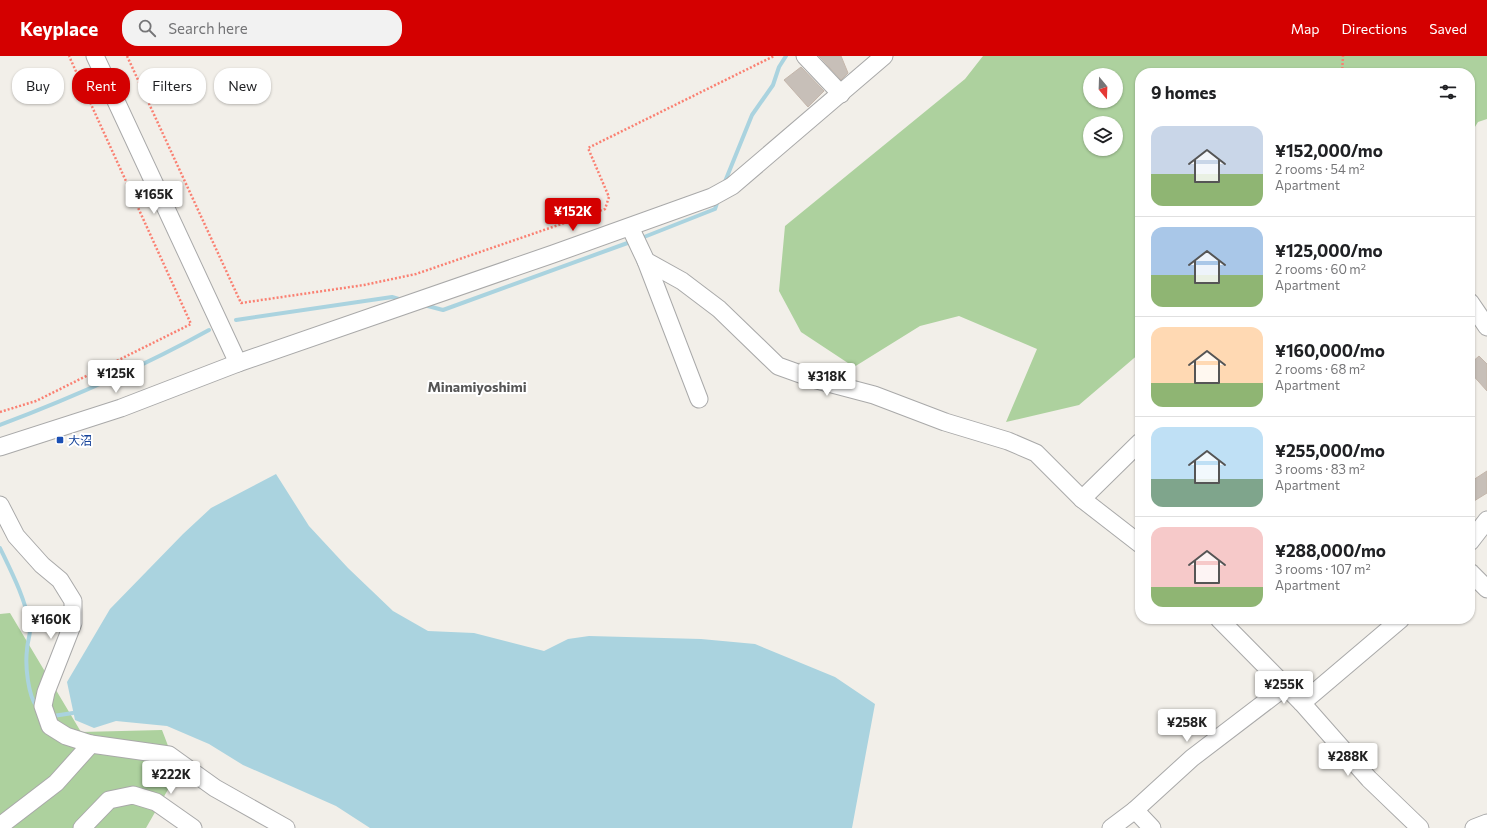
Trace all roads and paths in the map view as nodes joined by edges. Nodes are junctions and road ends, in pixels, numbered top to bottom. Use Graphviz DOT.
graph roads {
  1 [pos="69,56"];
  2 [pos="95,56"];
  3 [pos="128,56"];
  4 [pos="774,56"];
  5 [pos="805,56"];
  6 [pos="884,56"];
  7 [pos="1344,56"];
  8 [pos="1343,68"];
  9 [pos="841,94"];
  10 [pos="630,227"];
  11 [pos="646,260"];
  12 [pos="1475,309"];
  13 [pos="1487,327"];
  14 [pos="238,362"];
  15 [pos="699,398"];
  16 [pos="0,412"];
  17 [pos="0,447"];
  18 [pos="1135,447"];
  19 [pos="1082,499"];
  20 [pos="0,505"];
  21 [pos="1487,520"];
  22 [pos="1475,536"];
  23 [pos="1135,540"];
  24 [pos="1475,577"];
  25 [pos="1487,589"];
  26 [pos="1223,624"];
  27 [pos="1395,624"];
  28 [pos="1285,687"];
  29 [pos="1302,703"];
  30 [pos="91,744"];
  31 [pos="1135,810"];
  32 [pos="1487,823"];
  33 [pos="0,826"];
  34 [pos="82,828"];
  35 [pos="193,828"];
  36 [pos="286,828"];
  37 [pos="1111,828"];
  38 [pos="1152,828"];
  39 [pos="1420,828"];
  40 [pos="1474,828"];
  1 -- 16 [label="path"];
  2 -- 14 [label="street"];
  3 -- 4 [label="path"];
  5 -- 9 [label="street"];
  6 -- 9 [label="street"];
  7 -- 8 [label="path"];
  9 -- 10 [label="street"];
  10 -- 11 [label="street"];
  10 -- 14 [label="street"];
  11 -- 15 [label="street"];
  11 -- 19 [label="street"];
  12 -- 13 [label="street"];
  14 -- 17 [label="street"];
  18 -- 19 [label="street"];
  19 -- 23 [label="street"];
  20 -- 30 [label="street"];
  21 -- 22 [label="street"];
  24 -- 25 [label="street"];
  26 -- 28 [label="street"];
  27 -- 29 [label="street"];
  28 -- 29 [label="street"];
  28 -- 31 [label="street"];
  29 -- 39 [label="street"];
  30 -- 33 [label="street"];
  30 -- 36 [label="street"];
  31 -- 37 [label="street"];
  31 -- 38 [label="street"];
  32 -- 40 [label="street"];
  34 -- 35 [label="street"];
}
